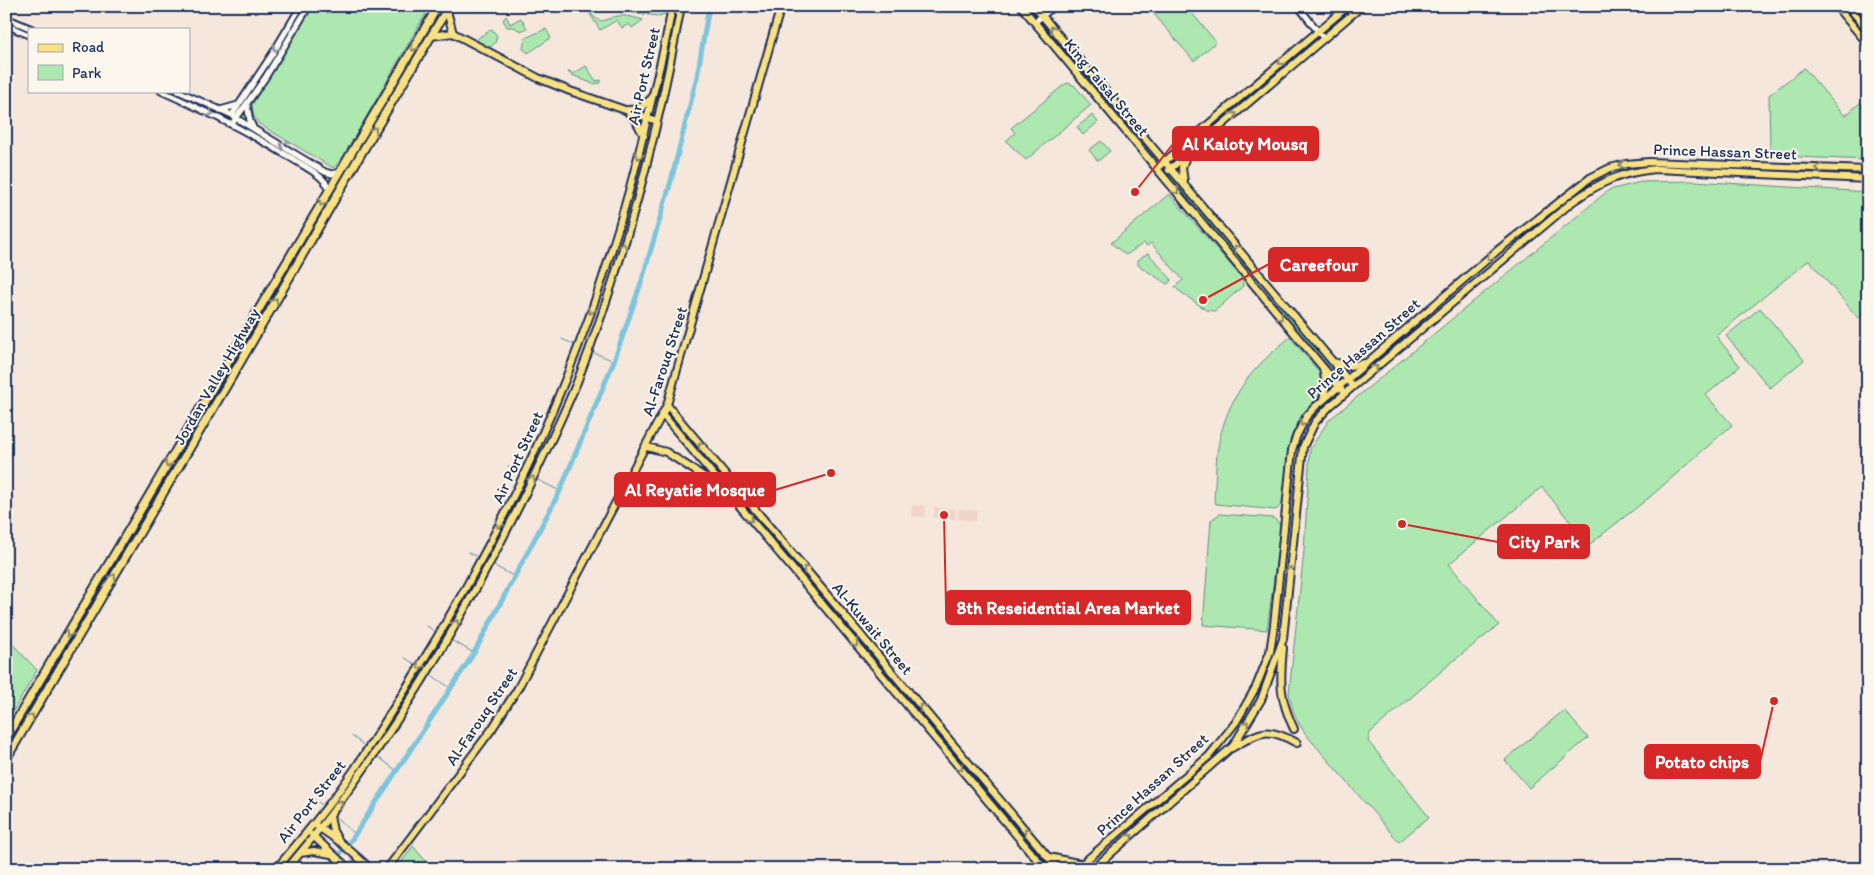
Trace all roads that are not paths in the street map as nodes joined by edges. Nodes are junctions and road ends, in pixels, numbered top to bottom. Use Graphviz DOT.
graph roads {
  1 [pos="301,6"];
  2 [pos="309,6"];
  3 [pos="438,6"];
  4 [pos="672,6"];
  5 [pos="681,6"];
  6 [pos="781,6"];
  7 [pos="1021,6"];
  8 [pos="1034,6"];
  9 [pos="1054,6"];
  10 [pos="1298,6"];
  11 [pos="1348,6"];
  12 [pos="1362,6"];
  13 [pos="1848,6"];
  14 [pos="1839,8"];
  15 [pos="448,9"];
  16 [pos="1042,16"];
  17 [pos="6,18"];
  18 [pos="1035,22"];
  19 [pos="6,25"];
  20 [pos="30,28"];
  21 [pos="1868,30"];
  22 [pos="1318,31"];
  23 [pos="453,33"];
  24 [pos="28,35"];
  25 [pos="431,36"];
  26 [pos="1324,39"];
  27 [pos="1868,44"];
  28 [pos="163,92"];
  29 [pos="180,92"];
  30 [pos="653,97"];
  31 [pos="239,104"];
  32 [pos="247,104"];
  33 [pos="220,110"];
  34 [pos="625,110"];
  35 [pos="234,117"];
  36 [pos="647,118"];
  37 [pos="657,121"];
  38 [pos="230,122"];
  39 [pos="253,128"];
  40 [pos="644,136"];
  41 [pos="358,150"];
  42 [pos="1186,156"];
  43 [pos="1164,161"];
  44 [pos="1157,168"];
  45 [pos="1170,169"];
  46 [pos="1868,170"];
  47 [pos="340,172"];
  48 [pos="1162,175"];
  49 [pos="1868,179"];
  50 [pos="1187,188"];
  51 [pos="330,189"];
  52 [pos="1333,362"];
  53 [pos="1366,363"];
  54 [pos="1323,367"];
  55 [pos="1347,379"];
  56 [pos="1339,386"];
  57 [pos="1353,386"];
  58 [pos="1345,393"];
  59 [pos="1324,400"];
  60 [pos="667,405"];
  61 [pos="663,415"];
  62 [pos="646,447"];
  63 [pos="729,494"];
  64 [pos="1283,640"];
  65 [pos="902,683"];
  66 [pos="895,691"];
  67 [pos="1294,729"];
  68 [pos="6,738"];
  69 [pos="1297,743"];
  70 [pos="1229,749"];
  71 [pos="6,759"];
  72 [pos="330,816"];
  73 [pos="314,823"];
  74 [pos="320,829"];
  75 [pos="308,831"];
  76 [pos="314,837"];
  77 [pos="340,842"];
  78 [pos="300,853"];
  79 [pos="334,854"];
  80 [pos="1048,857"];
  81 [pos="1079,866"];
  82 [pos="1042,867"];
  83 [pos="276,869"];
  84 [pos="288,869"];
  85 [pos="349,869"];
  86 [pos="371,869"];
  87 [pos="387,869"];
  88 [pos="1058,869"];
  89 [pos="1093,869"];
  1 -- 31 [label="street, one-way"];
  2 -- 32 [label="street"];
  3 -- 41 [label="highway, Jordan Valley Highway, one-way"];
  4 -- 30 [label="main road, Air Port Street"];
  5 -- 37 [label="main road, Air Port Street"];
  6 -- 60 [label="main road, Al-Farouq Street"];
  7 -- 18 [label="main road, King Faisal Street"];
  8 -- 16 [label="main road, King Faisal Street"];
  9 -- 16 [label="street"];
  10 -- 22 [label="street"];
  11 -- 22 [label="main road"];
  12 -- 26 [label="main road"];
  13 -- 21 [label="main road"];
  14 -- 27 [label="main road"];
  15 -- 23 [label="main road"];
  15 -- 25 [label="highway, Jordan Valley Highway"];
  16 -- 18 [label="street"];
  43 -- 16 [label="main road, King Faisal Street, one-way"];
  17 -- 20 [label="street"];
  18 -- 44 [label="main road, King Faisal Street"];
  19 -- 24 [label="street"];
  22 -- 26 [label="street"];
  22 -- 43 [label="main road, one-way"];
  23 -- 25 [label="main road"];
  23 -- 34 [label="main road"];
  41 -- 25 [label="highway, Jordan Valley Highway, one-way"];
  42 -- 26 [label="main road, one-way"];
  28 -- 38 [label="street, one-way"];
  29 -- 33 [label="street"];
  30 -- 34 [label="main road"];
  30 -- 36 [label="main road, Air Port Street"];
  31 -- 33 [label="street"];
  31 -- 35 [label="street"];
  32 -- 35 [label="street"];
  32 -- 39 [label="street"];
  33 -- 35 [label="street"];
  34 -- 36 [label="main road"];
  34 -- 40 [label="main road"];
  35 -- 38 [label="street"];
  35 -- 39 [label="street"];
  36 -- 37 [label="main road"];
  36 -- 40 [label="main road, Air Port Street"];
  72 -- 37 [label="main road, Air Port Street, one-way"];
  38 -- 51 [label="street"];
  47 -- 39 [label="street, one-way"];
  40 -- 73 [label="main road, Air Port Street, one-way"];
  41 -- 47 [label="highway, Jordan Valley Highway"];
  71 -- 41 [label="highway, Jordan Valley Highway, one-way"];
  42 -- 45 [label="main road"];
  42 -- 50 [label="main road"];
  43 -- 44 [label="main road"];
  43 -- 45 [label="main road, King Faisal Street"];
  44 -- 48 [label="main road, King Faisal Street"];
  45 -- 48 [label="main road"];
  45 -- 50 [label="main road, King Faisal Street"];
  46 -- 53 [label="main road, Prince Hassan Street, one-way"];
  47 -- 51 [label="highway, Jordan Valley Highway"];
  48 -- 54 [label="main road, King Faisal Street, one-way"];
  57 -- 49 [label="main road, Prince Hassan Street, one-way"];
  52 -- 50 [label="main road, King Faisal Street, one-way"];
  51 -- 68 [label="highway, Jordan Valley Highway, one-way"];
  52 -- 53 [label="main road"];
  52 -- 55 [label="main road, King Faisal Street"];
  53 -- 55 [label="main road, Prince Hassan Street"];
  54 -- 56 [label="main road, King Faisal Street"];
  54 -- 59 [label="main road"];
  55 -- 56 [label="main road, Prince Hassan Street"];
  55 -- 57 [label="main road, King Faisal Street"];
  56 -- 58 [label="main road, King Faisal Street"];
  56 -- 59 [label="main road, Prince Hassan Street"];
  57 -- 58 [label="main road, Prince Hassan Street"];
  64 -- 58 [label="main road, Prince Hassan Street, one-way"];
  59 -- 81 [label="main road, Prince Hassan Street, one-way"];
  60 -- 61 [label="main road, Al-Farouq Street"];
  65 -- 60 [label="main road, Al-Kuwait Street, one-way"];
  61 -- 62 [label="main road, Al-Farouq Street"];
  61 -- 63 [label="main road, Al-Kuwait Street"];
  62 -- 63 [label="main road"];
  62 -- 87 [label="main road, Al-Farouq Street"];
  63 -- 66 [label="main road, Al-Kuwait Street, one-way"];
  64 -- 67 [label="main road"];
  70 -- 64 [label="main road, Prince Hassan Street, one-way"];
  65 -- 66 [label="main road"];
  80 -- 65 [label="main road, Al-Kuwait Street, one-way"];
  66 -- 82 [label="main road, Al-Kuwait Street, one-way"];
  69 -- 70 [label="main road"];
  89 -- 70 [label="main road, Prince Hassan Street, one-way"];
  72 -- 74 [label="main road, Air Port Street"];
  72 -- 77 [label="main road"];
  73 -- 74 [label="main road"];
  73 -- 75 [label="main road, Air Port Street"];
  74 -- 76 [label="main road, Air Port Street"];
  74 -- 77 [label="main road"];
  75 -- 76 [label="main road"];
  75 -- 83 [label="main road, Air Port Street"];
  76 -- 78 [label="main road, Air Port Street"];
  76 -- 79 [label="main road"];
  77 -- 86 [label="main road"];
  78 -- 79 [label="main road"];
  78 -- 84 [label="main road, Air Port Street"];
  79 -- 85 [label="main road"];
  80 -- 81 [label="main road"];
  80 -- 88 [label="main road, Al-Kuwait Street"];
}
